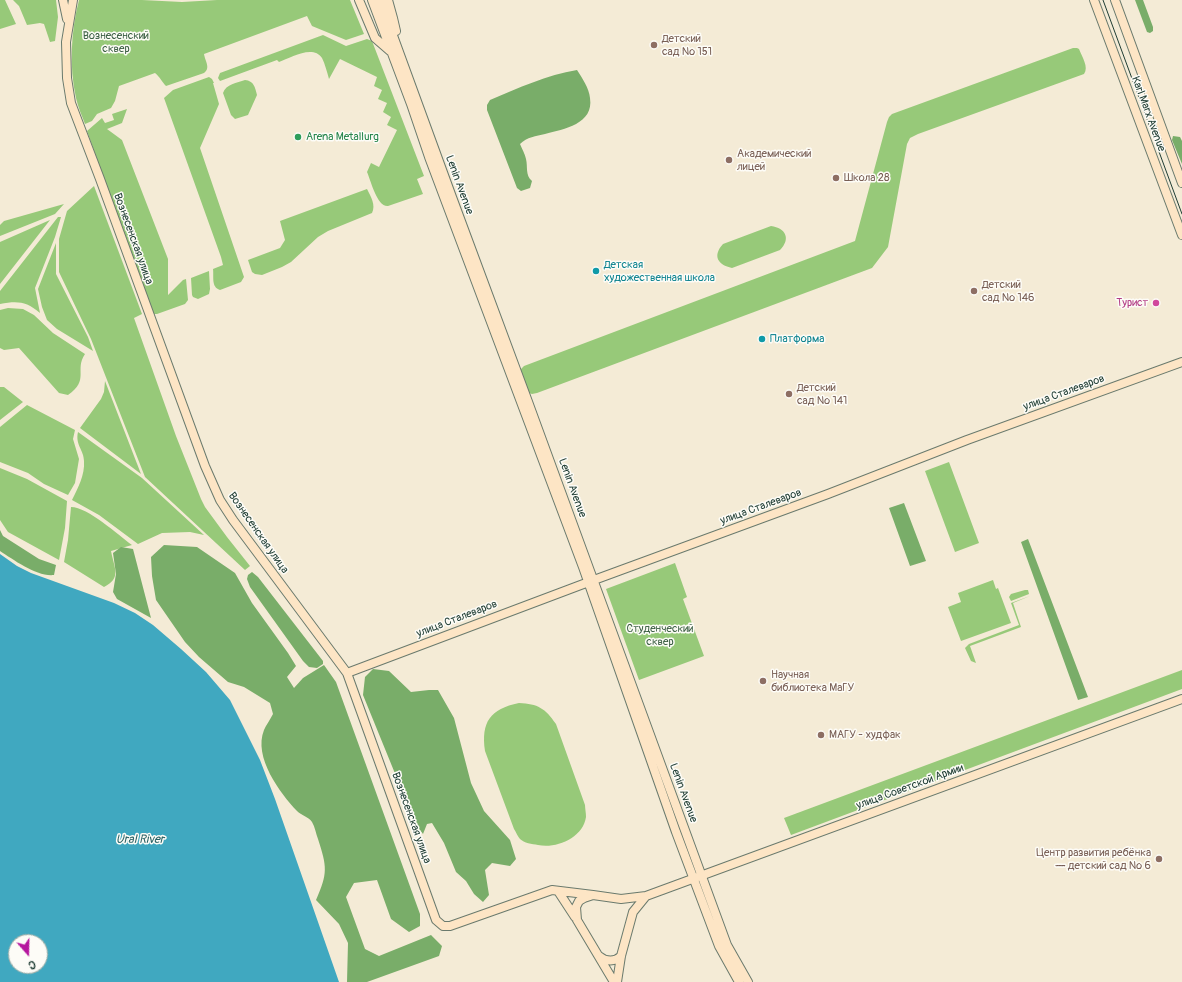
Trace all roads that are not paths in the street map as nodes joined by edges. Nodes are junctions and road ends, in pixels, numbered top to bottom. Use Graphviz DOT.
graph roads {
  1 [pos="63,0"];
  2 [pos="73,0"];
  3 [pos="359,0"];
  4 [pos="372,0"];
  5 [pos="380,0"];
  6 [pos="388,0"];
  7 [pos="1094,0"];
  8 [pos="1115,0"];
  9 [pos="68,24"];
  10 [pos="395,51"];
  11 [pos="1182,183"];
  12 [pos="1182,235"];
  13 [pos="1182,362"];
  14 [pos="591,581"];
  15 [pos="347,673"];
  16 [pos="1182,699"];
  17 [pos="698,877"];
  18 [pos="555,891"];
  19 [pos="593,895"];
  20 [pos="646,896"];
  21 [pos="621,899"];
  22 [pos="633,912"];
  23 [pos="577,920"];
  24 [pos="719,946"];
  25 [pos="598,955"];
  26 [pos="621,956"];
  27 [pos="614,982"];
  28 [pos="618,982"];
  29 [pos="733,982"];
  30 [pos="739,982"];
  31 [pos="748,982"];
  1 -- 9 [label="main road"];
  2 -- 9 [label="main road, Вознесенская улица"];
  3 -- 10 [label="main road"];
  4 -- 10 [label="main road, Lenin Avenue"];
  5 -- 10 [label="main road, Lenin Avenue"];
  6 -- 10 [label="main road"];
  7 -- 12 [label="main road, Karl Marx Avenue"];
  8 -- 11 [label="main road, Karl Marx Avenue"];
  9 -- 15 [label="main road, Вознесенская улица"];
  10 -- 14 [label="main road, Lenin Avenue"];
  13 -- 14 [label="main road, улица Сталеваров"];
  14 -- 15 [label="main road, улица Сталеваров"];
  14 -- 17 [label="main road, Lenin Avenue"];
  15 -- 18 [label="main road, Вознесенская улица"];
  16 -- 17 [label="main road, улица Советской Армии"];
  17 -- 20 [label="main road, улица Советской Армии"];
  17 -- 24 [label="main road, Lenin Avenue"];
  17 -- 31 [label="main road, Lenin Avenue"];
  18 -- 19 [label="main road"];
  18 -- 23 [label="main road"];
  19 -- 21 [label="main road"];
  19 -- 23 [label="main road"];
  20 -- 21 [label="main road, улица Советской Армии"];
  20 -- 22 [label="main road"];
  21 -- 22 [label="main road"];
  22 -- 26 [label="main road"];
  23 -- 25 [label="main road"];
  24 -- 29 [label="main road"];
  24 -- 30 [label="main road, Lenin Avenue"];
  25 -- 26 [label="main road"];
  25 -- 27 [label="main road"];
  26 -- 28 [label="main road"];
}
